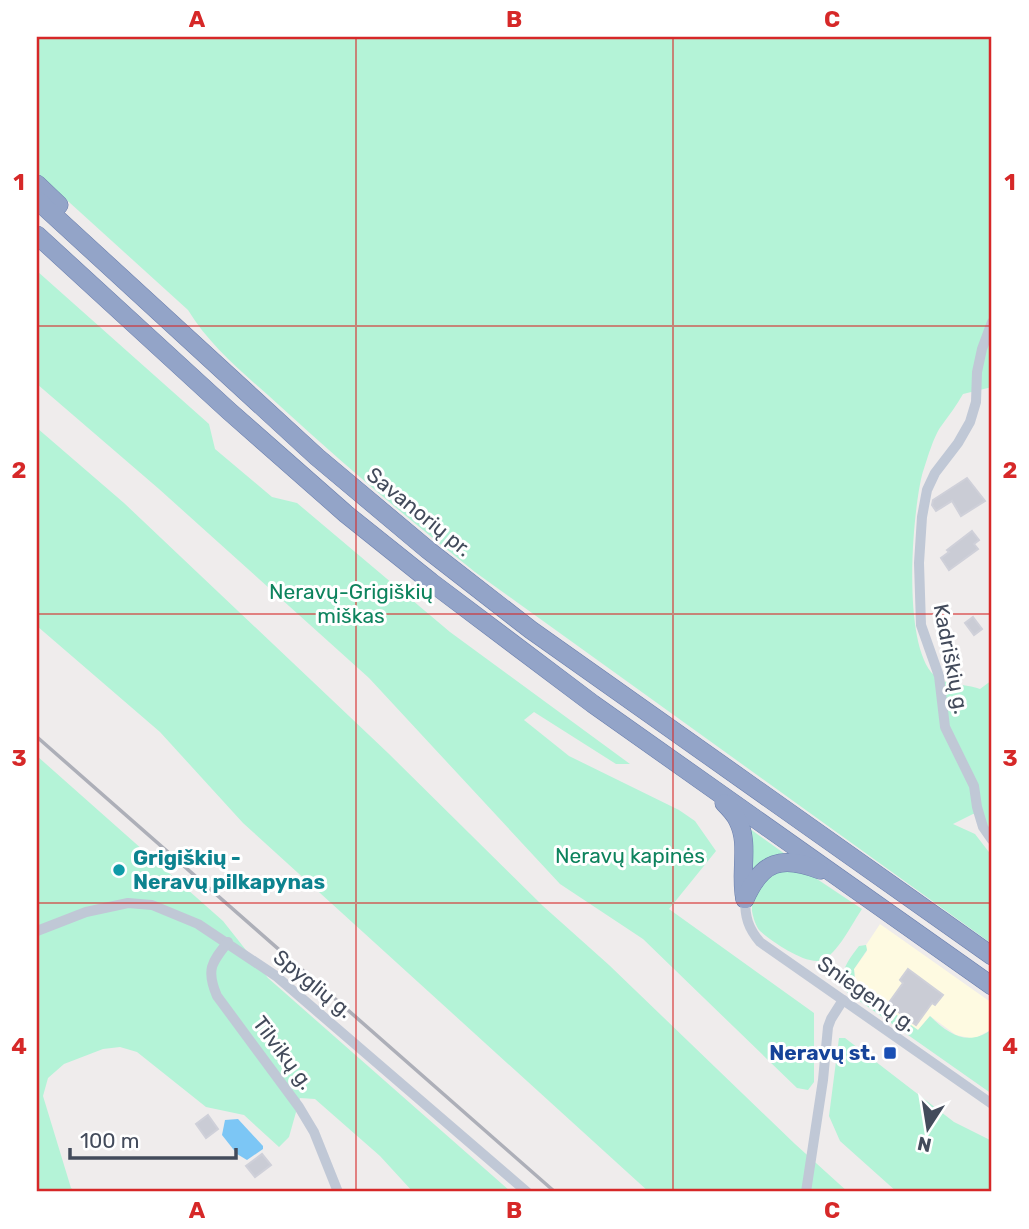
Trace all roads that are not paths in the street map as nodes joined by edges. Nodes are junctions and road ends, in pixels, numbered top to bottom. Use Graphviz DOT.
graph roads {
  1 [pos="37,184"];
  2 [pos="37,201"];
  3 [pos="37,235"];
  4 [pos="992,322"];
  5 [pos="317,457"];
  6 [pos="712,787"];
  7 [pos="992,840"];
  8 [pos="845,881"];
  9 [pos="745,899"];
  10 [pos="37,931"];
  11 [pos="228,942"];
  12 [pos="992,956"];
  13 [pos="992,986"];
  14 [pos="843,1000"];
  15 [pos="992,1104"];
  16 [pos="338,1192"];
  17 [pos="527,1192"];
  18 [pos="806,1192"];
  1 -- 5 [label="highway"];
  2 -- 5 [label="highway, Savanorių pr."];
  3 -- 6 [label="highway"];
  4 -- 7 [label="street, Kadriškių g."];
  5 -- 12 [label="highway, Savanorių pr."];
  6 -- 8 [label="highway"];
  6 -- 9 [label="highway"];
  8 -- 9 [label="highway"];
  8 -- 13 [label="highway"];
  9 -- 14 [label="street, Sniegenų g."];
  10 -- 11 [label="street, Spyglių g."];
  11 -- 16 [label="street, Tilvikų g."];
  11 -- 17 [label="street, Spyglių g."];
  14 -- 15 [label="street, Sniegenų g."];
  14 -- 18 [label="street"];
}
